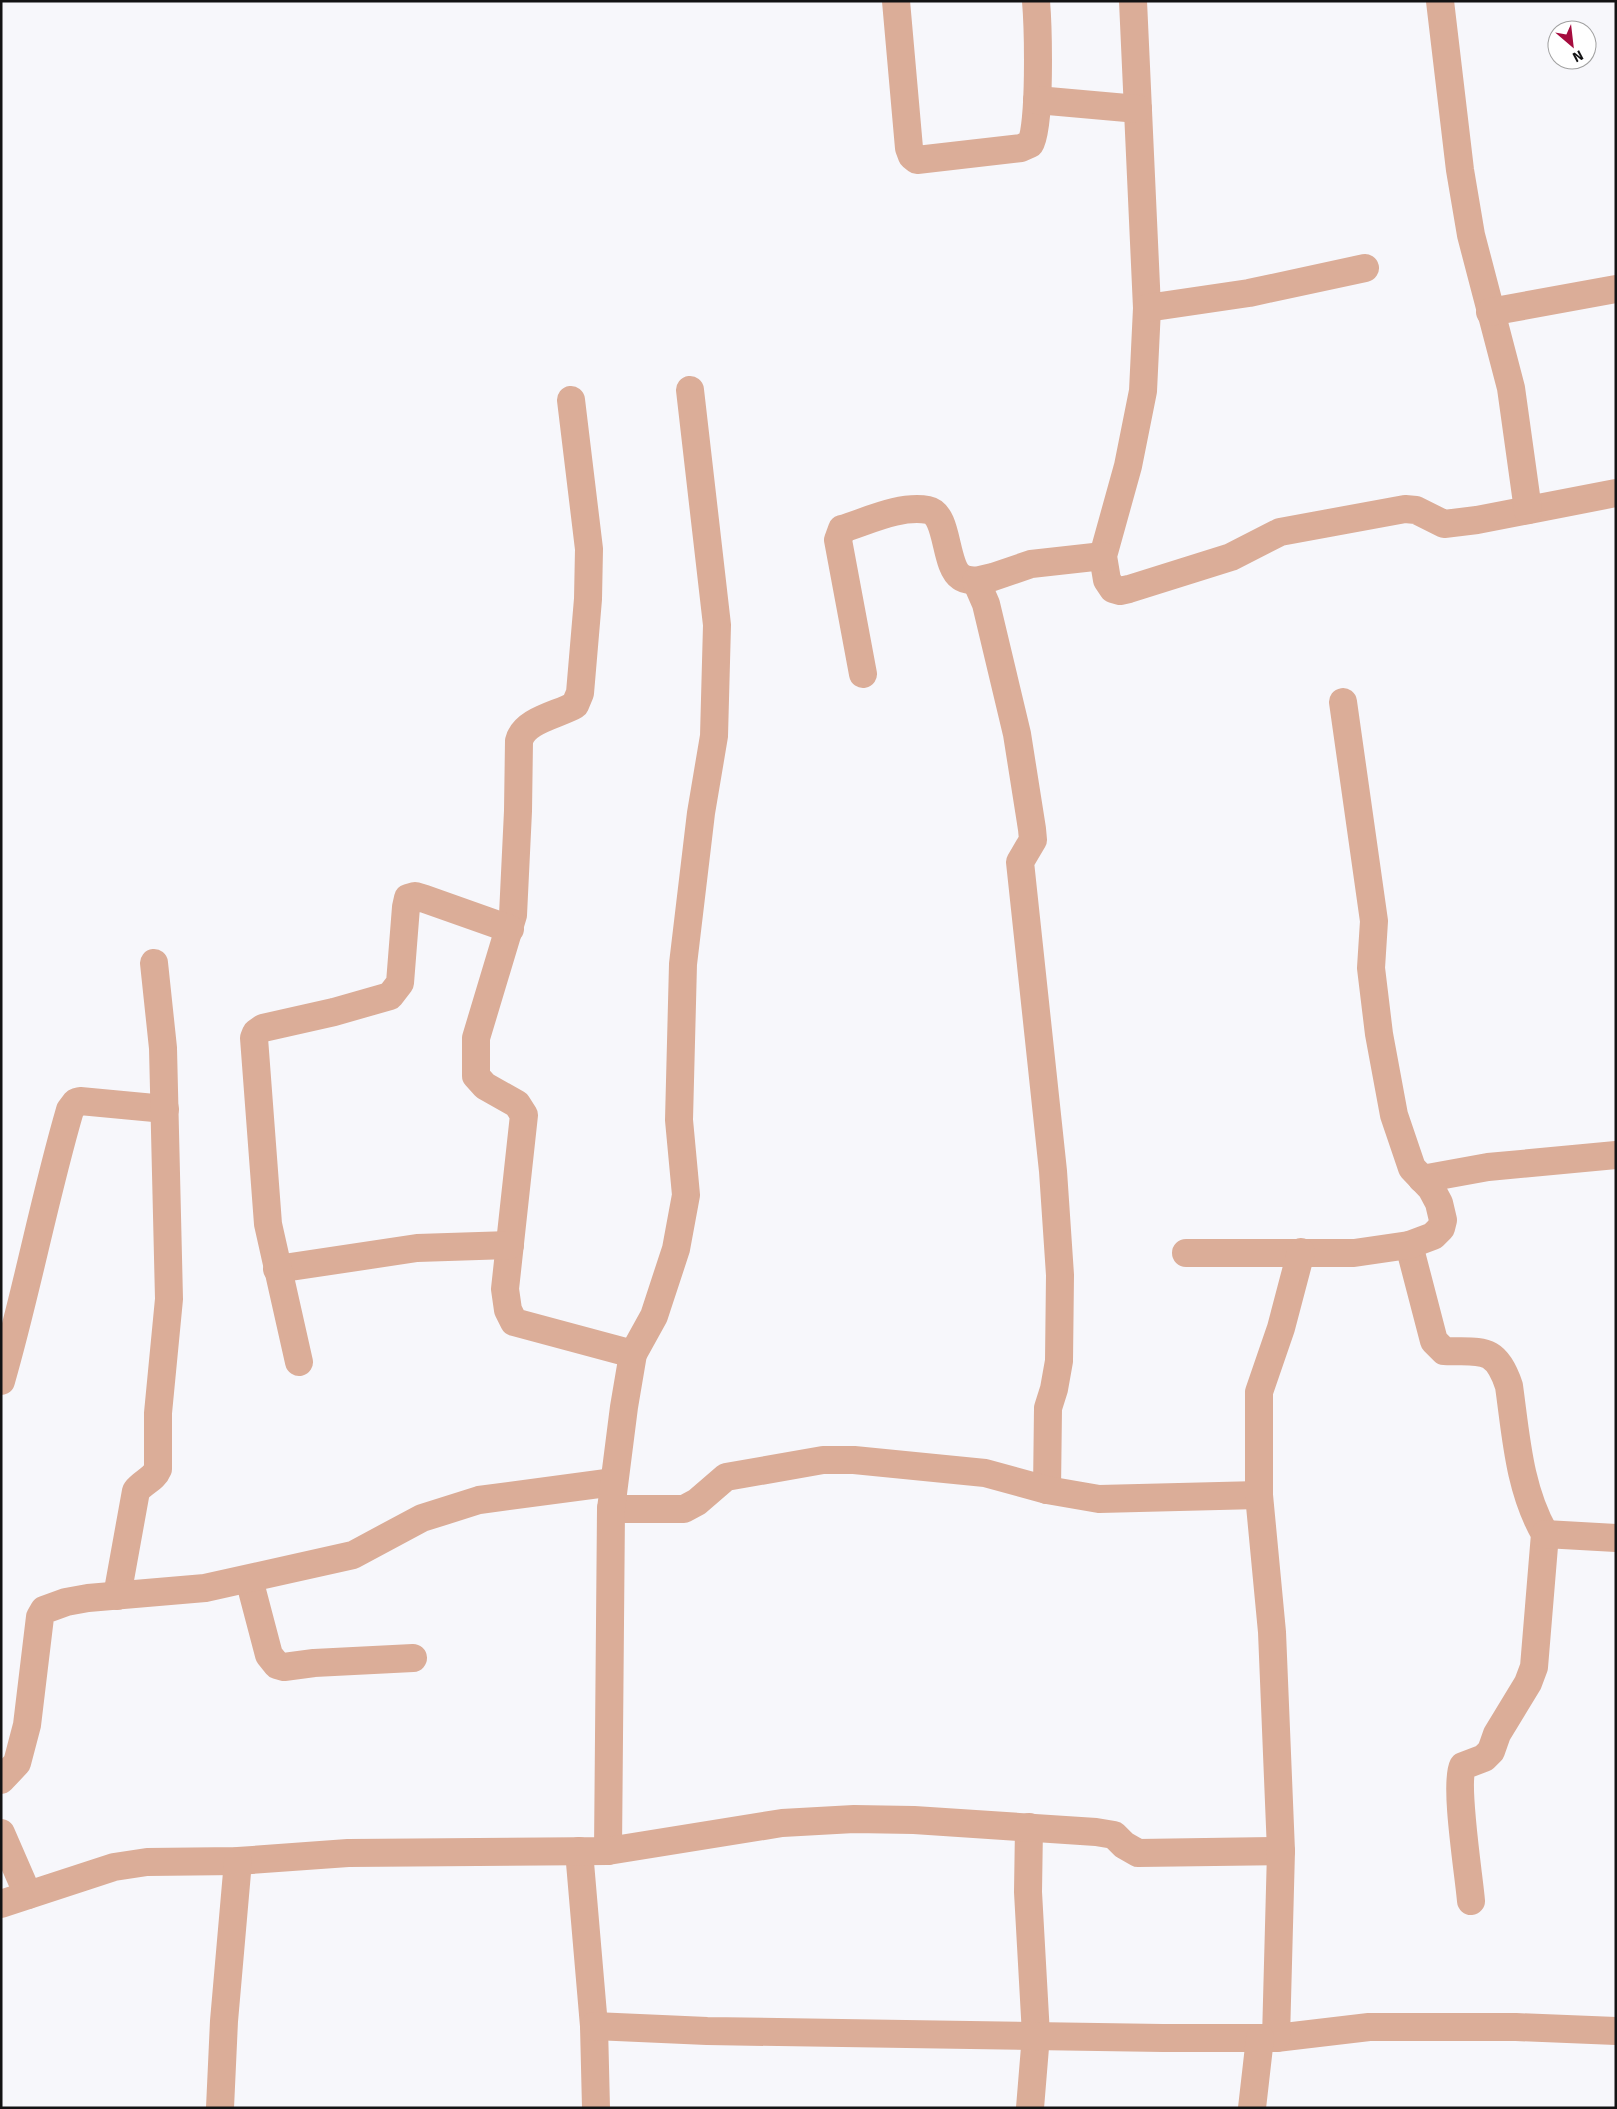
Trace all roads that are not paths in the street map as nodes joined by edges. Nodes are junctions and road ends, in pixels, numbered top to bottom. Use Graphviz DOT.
graph roads {
  1 [pos="896,1"];
  2 [pos="1036,1"];
  3 [pos="1133,1"];
  4 [pos="1440,1"];
  5 [pos="1037,100"];
  6 [pos="1138,109"];
  7 [pos="1365,268"];
  8 [pos="1616,290"];
  9 [pos="1147,308"];
  10 [pos="1490,312"];
  11 [pos="690,390"];
  12 [pos="570,400"];
  13 [pos="1616,493"];
  14 [pos="1528,510"];
  15 [pos="1103,556"];
  16 [pos="976,581"];
  17 [pos="863,674"];
  18 [pos="1343,702"];
  19 [pos="510,929"];
  20 [pos="154,963"];
  21 [pos="165,1109"];
  22 [pos="1616,1155"];
  23 [pos="1422,1179"];
  24 [pos="510,1245"];
  25 [pos="1410,1245"];
  26 [pos="1301,1252"];
  27 [pos="1186,1253"];
  28 [pos="278,1269"];
  29 [pos="633,1354"];
  30 [pos="299,1362"];
  31 [pos="1,1381"];
  32 [pos="614,1482"];
  33 [pos="1047,1490"];
  34 [pos="1259,1495"];
  35 [pos="611,1509"];
  36 [pos="1545,1534"];
  37 [pos="1616,1538"];
  38 [pos="249,1579"];
  39 [pos="117,1596"];
  40 [pos="413,1658"];
  41 [pos="1,1780"];
  42 [pos="1029,1827"];
  43 [pos="1,1833"];
  44 [pos="579,1851"];
  45 [pos="608,1851"];
  46 [pos="1281,1851"];
  47 [pos="238,1861"];
  48 [pos="28,1895"];
  49 [pos="1471,1901"];
  50 [pos="1,1904"];
  51 [pos="594,2026"];
  52 [pos="1616,2031"];
  53 [pos="1036,2035"];
  54 [pos="1268,2038"];
  55 [pos="220,2108"];
  56 [pos="596,2108"];
  57 [pos="1030,2108"];
  58 [pos="1252,2108"];
  1 -- 5 [label="street"];
  2 -- 5 [label="street"];
  3 -- 6 [label="street"];
  4 -- 10 [label="street"];
  5 -- 6 [label="street"];
  6 -- 9 [label="street"];
  7 -- 9 [label="street"];
  8 -- 10 [label="street"];
  9 -- 15 [label="street"];
  10 -- 14 [label="street"];
  11 -- 29 [label="street"];
  12 -- 19 [label="street"];
  13 -- 14 [label="street"];
  14 -- 15 [label="street"];
  15 -- 16 [label="street"];
  16 -- 17 [label="street"];
  16 -- 33 [label="street"];
  18 -- 23 [label="street"];
  19 -- 24 [label="street"];
  19 -- 28 [label="street"];
  20 -- 21 [label="street"];
  21 -- 31 [label="street"];
  21 -- 39 [label="street"];
  22 -- 23 [label="street"];
  23 -- 25 [label="street"];
  24 -- 28 [label="street"];
  24 -- 29 [label="street"];
  25 -- 26 [label="street"];
  25 -- 36 [label="street"];
  26 -- 27 [label="street"];
  26 -- 34 [label="street"];
  28 -- 30 [label="street"];
  29 -- 32 [label="street"];
  32 -- 35 [label="street"];
  32 -- 38 [label="street"];
  33 -- 34 [label="street"];
  33 -- 35 [label="street"];
  34 -- 46 [label="street"];
  35 -- 45 [label="street"];
  36 -- 37 [label="street"];
  36 -- 49 [label="street"];
  38 -- 39 [label="street"];
  38 -- 40 [label="street"];
  39 -- 41 [label="street"];
  42 -- 45 [label="street"];
  42 -- 46 [label="street"];
  42 -- 53 [label="street"];
  43 -- 48 [label="street"];
  44 -- 45 [label="street"];
  44 -- 47 [label="street"];
  44 -- 51 [label="street"];
  46 -- 54 [label="street"];
  47 -- 48 [label="street"];
  47 -- 55 [label="street"];
  48 -- 50 [label="street"];
  51 -- 53 [label="street"];
  51 -- 56 [label="street"];
  52 -- 54 [label="street"];
  53 -- 54 [label="street"];
  53 -- 57 [label="street"];
  54 -- 58 [label="street"];
}
